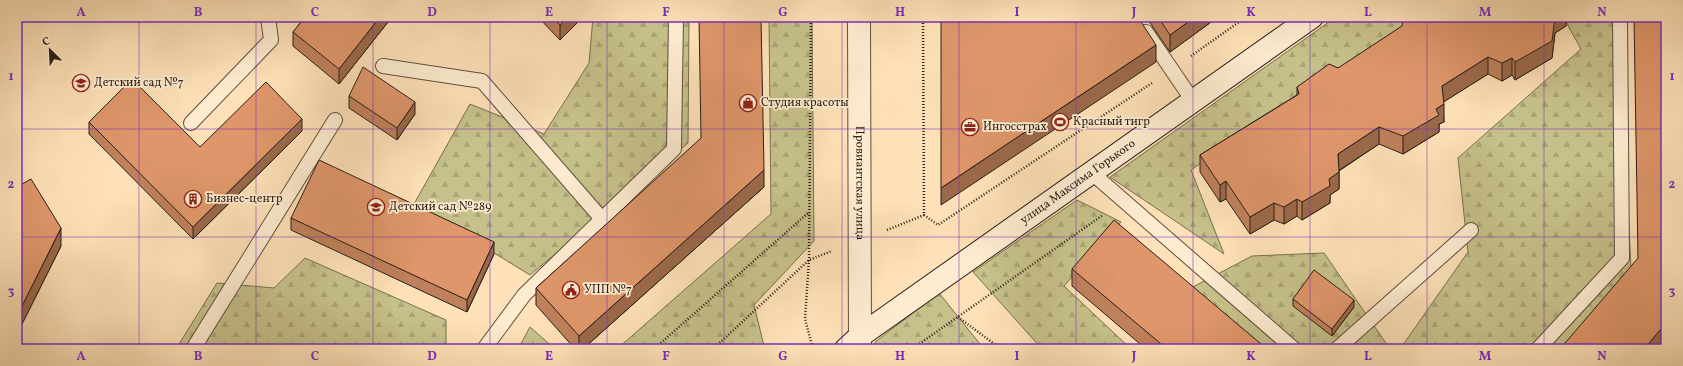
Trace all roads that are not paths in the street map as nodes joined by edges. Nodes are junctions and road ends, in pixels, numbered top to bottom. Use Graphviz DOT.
graph roads {
  1 [pos="268,17"];
  2 [pos="676,17"];
  3 [pos="859,17"];
  4 [pos="1312,17"];
  5 [pos="1620,17"];
  6 [pos="1138,21"];
  7 [pos="383,66"];
  8 [pos="1193,101"];
  9 [pos="335,120"];
  10 [pos="191,123"];
  11 [pos="1092,173"];
  12 [pos="602,219"];
  13 [pos="1471,230"];
  14 [pos="855,345"];
  15 [pos="193,349"];
  16 [pos="484,349"];
  17 [pos="1294,349"];
  18 [pos="1337,349"];
  19 [pos="1538,349"];
  1 -- 10 [label="lane"];
  2 -- 12 [label="lane"];
  3 -- 14 [label="street, Провиантская улица"];
  4 -- 8 [label="street, улица Максима Горького"];
  5 -- 19 [label="lane"];
  6 -- 8 [label="lane"];
  7 -- 12 [label="lane"];
  8 -- 11 [label="street, улица Максима Горького"];
  9 -- 15 [label="lane"];
  11 -- 14 [label="street, улица Максима Горького"];
  11 -- 17 [label="lane"];
  12 -- 16 [label="lane"];
  13 -- 18 [label="lane"];
}
